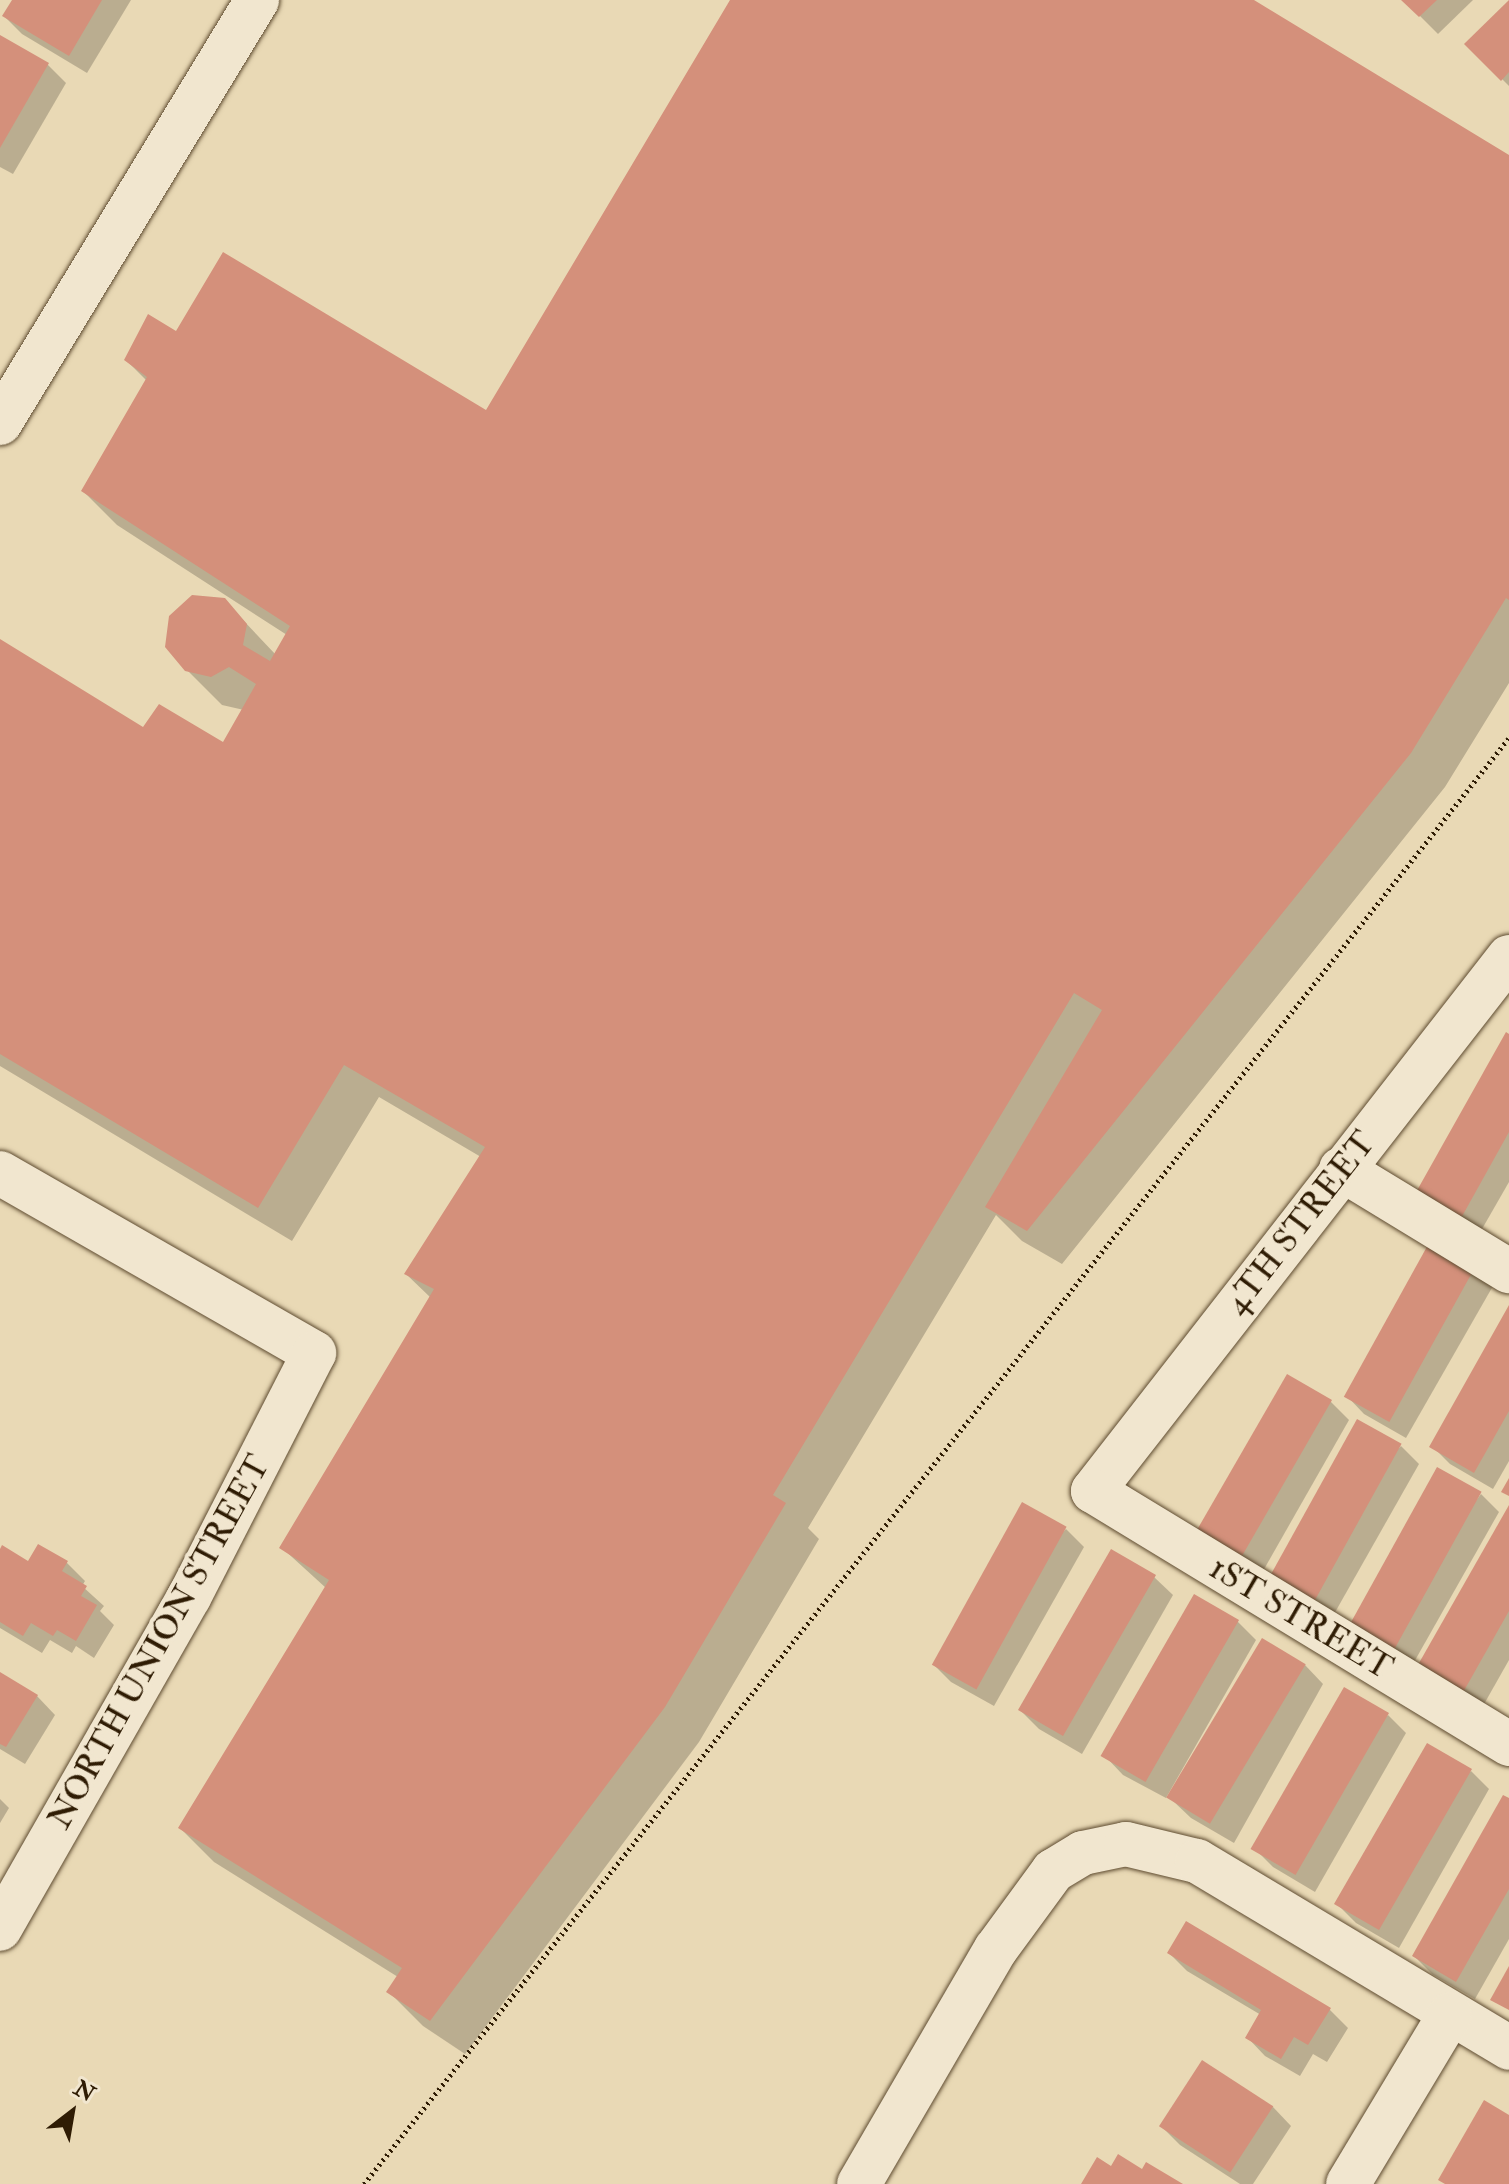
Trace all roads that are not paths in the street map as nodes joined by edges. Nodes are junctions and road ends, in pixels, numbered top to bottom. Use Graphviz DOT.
graph roads {
  1 [pos="257,0"];
  2 [pos="0,423"];
  3 [pos="1509,957"];
  4 [pos="1341,1169"];
  5 [pos="0,1173"];
  6 [pos="1509,1271"];
  7 [pos="1093,1491"];
  8 [pos="1509,1744"];
  9 [pos="0,1929"];
  10 [pos="1450,2014"];
  11 [pos="1509,2048"];
  12 [pos="859,2184"];
  13 [pos="1348,2184"];
  1 -- 2 [label="street"];
  3 -- 4 [label="street, 4TH STREET"];
  4 -- 6 [label="street"];
  4 -- 7 [label="street, 4TH STREET"];
  5 -- 9 [label="street, NORTH UNION STREET"];
  7 -- 8 [label="street, 1ST STREET"];
  10 -- 11 [label="street"];
  10 -- 12 [label="street"];
  10 -- 13 [label="street"];
}
